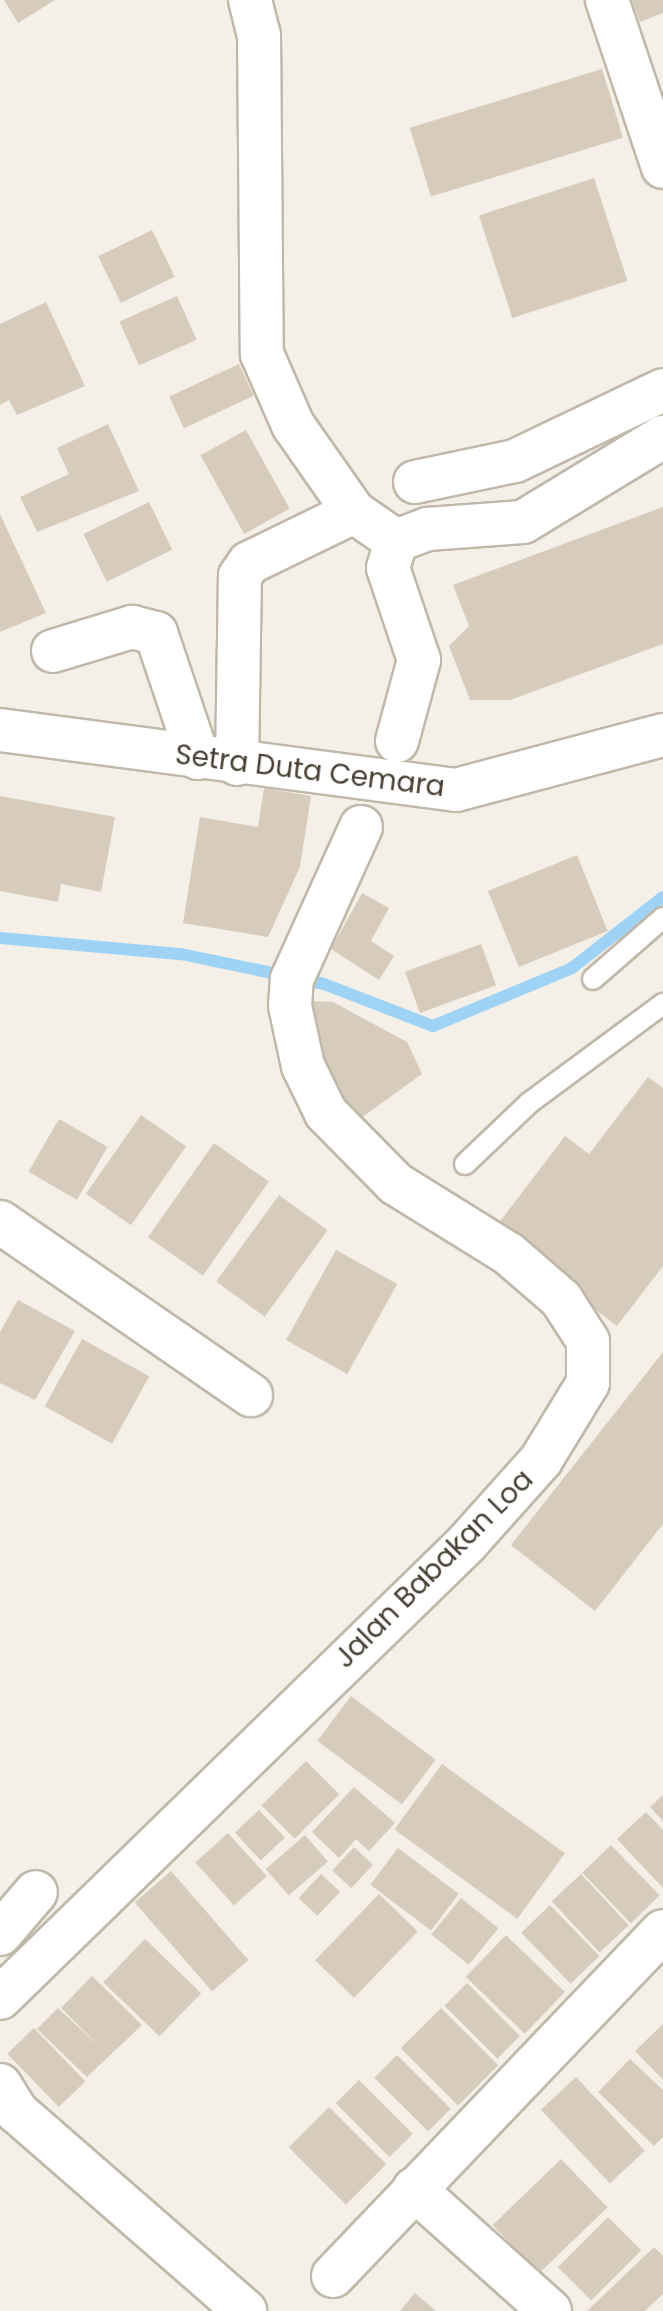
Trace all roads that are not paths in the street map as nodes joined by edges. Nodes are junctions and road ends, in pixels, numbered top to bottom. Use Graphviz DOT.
graph roads {
  1 [pos="250,0"];
  2 [pos="607,0"];
  3 [pos="663,167"];
  4 [pos="663,390"];
  5 [pos="663,437"];
  6 [pos="415,482"];
  7 [pos="354,512"];
  8 [pos="396,541"];
  9 [pos="53,651"];
  10 [pos="0,730"];
  11 [pos="663,735"];
  12 [pos="397,741"];
  13 [pos="218,761"];
  14 [pos="361,827"];
  15 [pos="663,918"];
  16 [pos="593,979"];
  17 [pos="663,1004"];
  18 [pos="465,1164"];
  19 [pos="0,1222"];
  20 [pos="251,1395"];
  21 [pos="36,1892"];
  22 [pos="663,1931"];
  23 [pos="0,1934"];
  24 [pos="0,1998"];
  25 [pos="0,2085"];
  26 [pos="414,2189"];
  27 [pos="333,2276"];
  28 [pos="245,2311"];
  29 [pos="550,2311"];
  1 -- 7 [label="street"];
  2 -- 3 [label="street"];
  4 -- 6 [label="street"];
  5 -- 8 [label="street"];
  7 -- 8 [label="street"];
  7 -- 13 [label="street"];
  8 -- 12 [label="street"];
  9 -- 13 [label="street"];
  10 -- 13 [label="street, Setra Duta Cemara"];
  11 -- 13 [label="street, Setra Duta Cemara"];
  14 -- 24 [label="street, Jalan Babakan Loa"];
  15 -- 16 [label="lane"];
  17 -- 18 [label="lane"];
  19 -- 20 [label="street"];
  21 -- 23 [label="street"];
  22 -- 26 [label="street"];
  25 -- 28 [label="street"];
  26 -- 27 [label="street"];
  26 -- 29 [label="street"];
}
